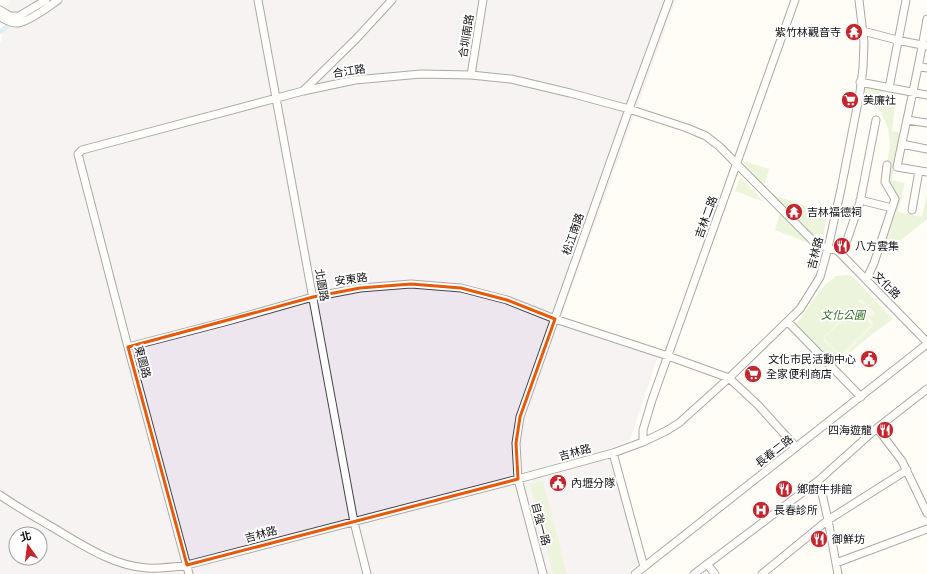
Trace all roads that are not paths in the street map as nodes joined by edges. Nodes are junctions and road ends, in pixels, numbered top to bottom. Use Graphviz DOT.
graph roads {
  1 [pos="46,0"];
  2 [pos="58,0"];
  3 [pos="258,0"];
  4 [pos="392,0"];
  5 [pos="483,0"];
  6 [pos="669,0"];
  7 [pos="795,0"];
  8 [pos="858,0"];
  9 [pos="906,0"];
  10 [pos="0,10"];
  11 [pos="0,17"];
  12 [pos="927,20"];
  13 [pos="863,31"];
  14 [pos="897,40"];
  15 [pos="925,46"];
  16 [pos="918,66"];
  17 [pos="927,68"];
  18 [pos="471,75"];
  19 [pos="860,82"];
  20 [pos="889,88"];
  21 [pos="303,91"];
  22 [pos="912,92"];
  23 [pos="927,95"];
  24 [pos="277,98"];
  25 [pos="629,109"];
  26 [pos="876,120"];
  27 [pos="907,120"];
  28 [pos="927,123"];
  29 [pos="902,144"];
  30 [pos="927,149"];
  31 [pos="78,154"];
  32 [pos="737,164"];
  33 [pos="887,165"];
  34 [pos="919,171"];
  35 [pos="927,172"];
  36 [pos="860,200"];
  37 [pos="892,208"];
  38 [pos="912,210"];
  39 [pos="828,248"];
  40 [pos="842,255"];
  41 [pos="866,280"];
  42 [pos="313,297"];
  43 [pos="555,319"];
  44 [pos="788,322"];
  45 [pos="927,343"];
  46 [pos="128,346"];
  47 [pos="668,356"];
  48 [pos="729,378"];
  49 [pos="927,390"];
  50 [pos="860,397"];
  51 [pos="877,428"];
  52 [pos="643,442"];
  53 [pos="796,448"];
  54 [pos="613,453"];
  55 [pos="907,470"];
  56 [pos="518,479"];
  57 [pos="819,480"];
  58 [pos="0,495"];
  59 [pos="0,498"];
  60 [pos="11,503"];
  61 [pos="927,513"];
  62 [pos="828,520"];
  63 [pos="354,522"];
  64 [pos="927,529"];
  65 [pos="836,563"];
  66 [pos="707,564"];
  67 [pos="187,565"];
  68 [pos="644,567"];
  69 [pos="189,574"];
  70 [pos="367,574"];
  71 [pos="543,574"];
  72 [pos="635,574"];
  73 [pos="694,574"];
  74 [pos="715,574"];
  75 [pos="762,574"];
  76 [pos="838,574"];
  1 -- 10 [label="street"];
  2 -- 11 [label="street"];
  3 -- 24 [label="street, 北園路"];
  4 -- 21 [label="street"];
  5 -- 18 [label="street, 合圳南路"];
  6 -- 25 [label="street, 松江南路"];
  7 -- 32 [label="street, 吉林二路"];
  8 -- 13 [label="street, 吉林路"];
  9 -- 14 [label="street"];
  12 -- 15 [label="street"];
  13 -- 14 [label="street"];
  13 -- 19 [label="street, 吉林路"];
  14 -- 15 [label="street"];
  14 -- 20 [label="street"];
  15 -- 16 [label="street"];
  16 -- 17 [label="street"];
  16 -- 22 [label="street"];
  18 -- 21 [label="street, 合江路"];
  18 -- 25 [label="street, 合江路"];
  19 -- 20 [label="street"];
  19 -- 39 [label="street, 吉林路"];
  20 -- 22 [label="street"];
  21 -- 24 [label="street, 合江路"];
  22 -- 23 [label="street"];
  22 -- 27 [label="street"];
  24 -- 31 [label="street, 合江路"];
  24 -- 42 [label="street, 北園路"];
  25 -- 32 [label="street, 合江路"];
  25 -- 43 [label="street, 松江南路"];
  26 -- 36 [label="street"];
  27 -- 28 [label="street"];
  27 -- 29 [label="street"];
  29 -- 30 [label="street"];
  29 -- 34 [label="street"];
  31 -- 46 [label="street, 東園路"];
  32 -- 39 [label="street, 文化路"];
  32 -- 47 [label="street, 吉林二路"];
  33 -- 37 [label="street"];
  34 -- 35 [label="street"];
  34 -- 38 [label="street"];
  36 -- 37 [label="street"];
  36 -- 40 [label="street"];
  37 -- 41 [label="street"];
  39 -- 40 [label="street, 文化路"];
  39 -- 44 [label="street, 吉林路"];
  40 -- 41 [label="street, 文化路"];
  41 -- 45 [label="street, 文化路"];
  42 -- 43 [label="street, 安東路"];
  42 -- 46 [label="street, 安東路"];
  42 -- 63 [label="street, 北園路"];
  43 -- 47 [label="street, 安東路"];
  43 -- 56 [label="street, 松江南路"];
  44 -- 48 [label="street, 吉林路"];
  44 -- 50 [label="street"];
  45 -- 50 [label="street, 長春二路"];
  46 -- 67 [label="street, 東園路"];
  47 -- 48 [label="street, 安東路"];
  47 -- 52 [label="street, 吉林二路"];
  48 -- 52 [label="street, 吉林路"];
  48 -- 53 [label="street"];
  49 -- 51 [label="street"];
  50 -- 53 [label="street, 長春二路"];
  51 -- 55 [label="street"];
  51 -- 57 [label="street"];
  52 -- 54 [label="street, 吉林路"];
  53 -- 68 [label="street, 長春二路"];
  54 -- 56 [label="street, 吉林路"];
  54 -- 68 [label="street"];
  55 -- 61 [label="street"];
  55 -- 62 [label="street"];
  56 -- 63 [label="street, 吉林路"];
  56 -- 71 [label="street, 自強一路"];
  57 -- 62 [label="street"];
  57 -- 66 [label="street"];
  58 -- 60 [label="street, 吉林路"];
  59 -- 60 [label="street, 吉林路"];
  60 -- 67 [label="street, 吉林路"];
  62 -- 65 [label="street"];
  62 -- 75 [label="street"];
  63 -- 67 [label="street, 吉林路"];
  63 -- 70 [label="street, 北園路"];
  64 -- 65 [label="street"];
  65 -- 76 [label="street"];
  66 -- 73 [label="street"];
  66 -- 74 [label="street"];
  67 -- 69 [label="street, 東園路"];
  68 -- 72 [label="street, 長春二路"];
}
